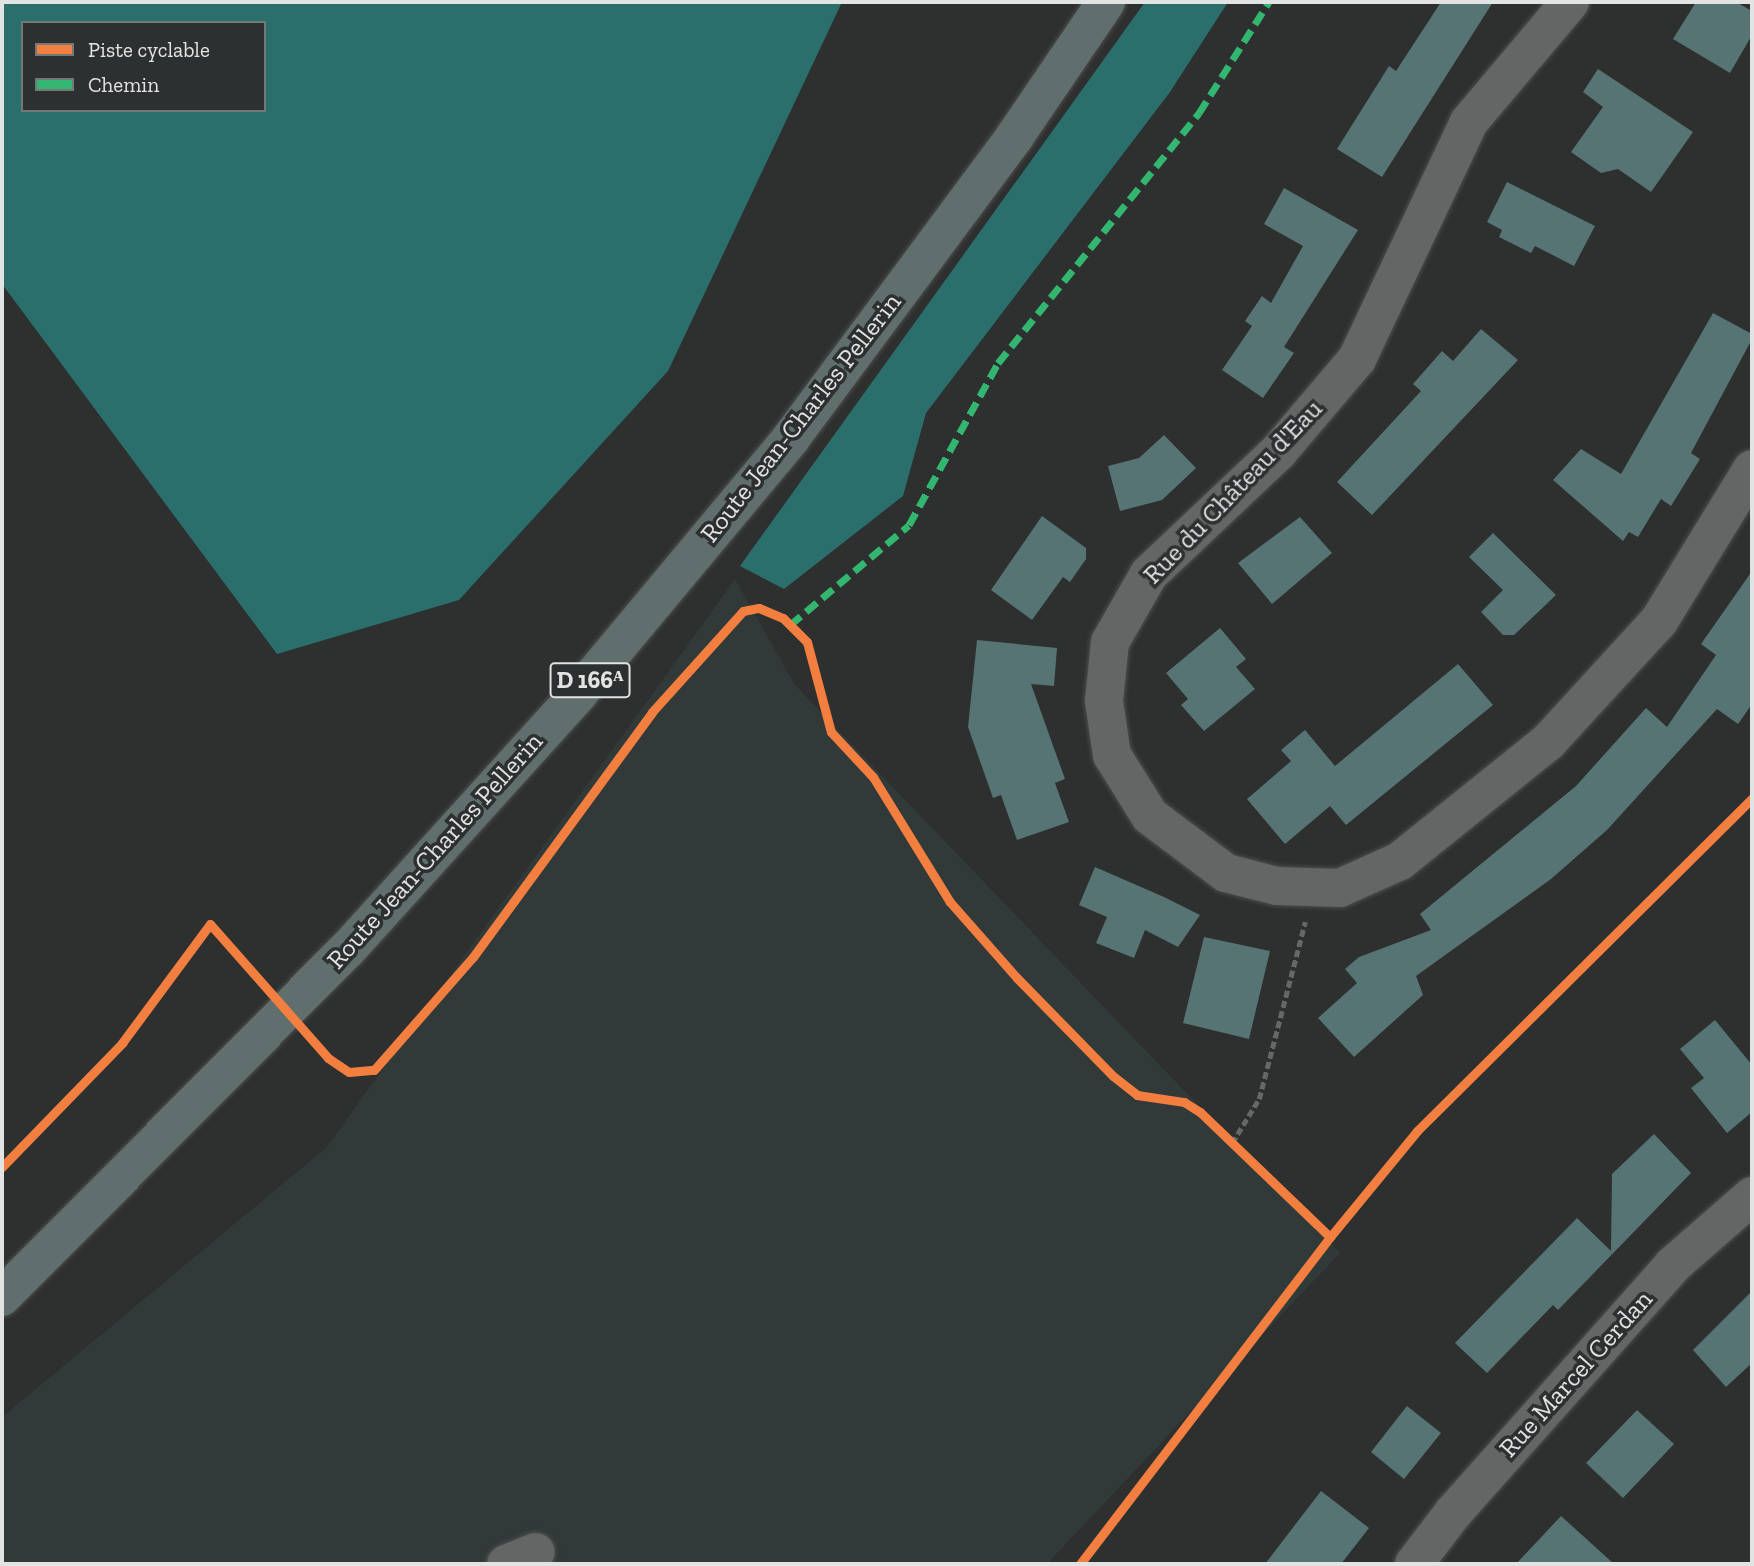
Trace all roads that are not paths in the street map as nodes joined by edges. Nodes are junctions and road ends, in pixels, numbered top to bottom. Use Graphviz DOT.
graph roads {
  1 [pos="1106,2"];
  2 [pos="1570,2"];
  3 [pos="1752,469"];
  4 [pos="1752,1196"];
  5 [pos="2,1297"];
  6 [pos="1414,1564"];
  1 -- 5 [label="main road, Route Jean-Charles Pellerin / D 166ᴬ"];
  2 -- 3 [label="street, Rue du Château d'Eau"];
  4 -- 6 [label="street, Rue Marcel Cerdan"];
}
